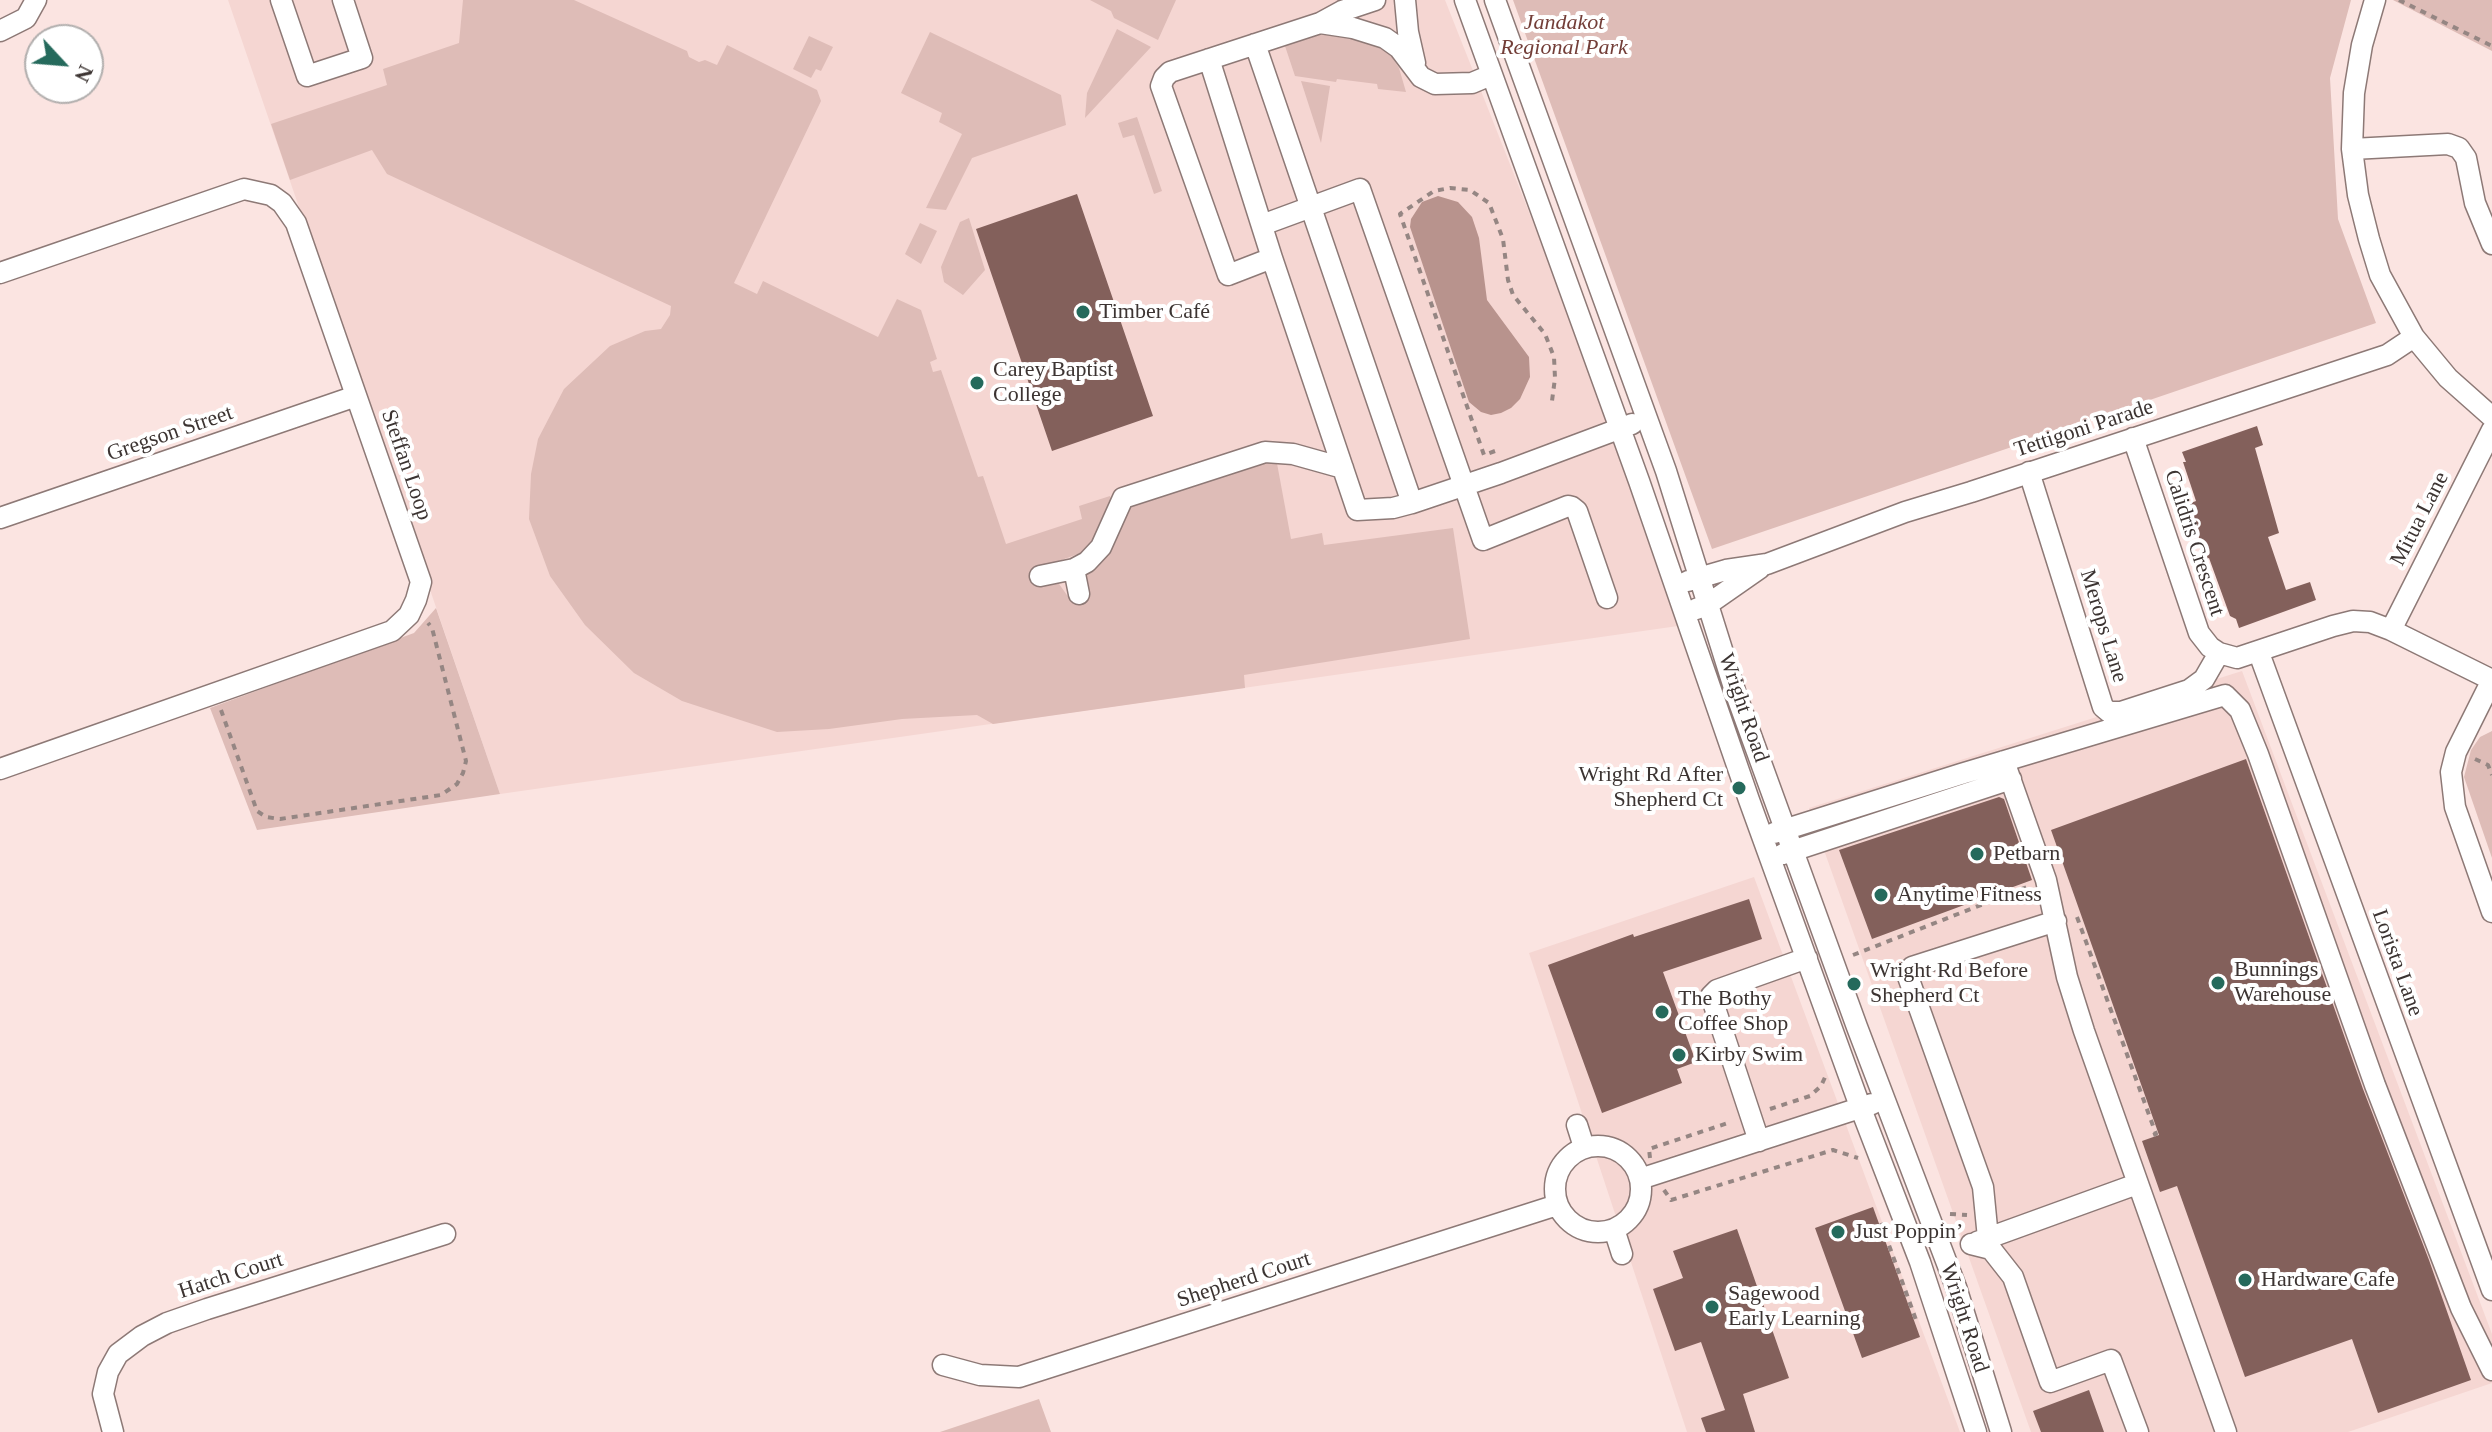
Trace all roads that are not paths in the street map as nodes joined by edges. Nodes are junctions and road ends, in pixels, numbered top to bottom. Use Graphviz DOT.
graph roads {
  1 [pos="36,0"];
  2 [pos="281,0"];
  3 [pos="343,0"];
  4 [pos="1375,0"];
  5 [pos="1465,0"];
  6 [pos="1495,0"];
  7 [pos="2375,0"];
  8 [pos="1400,4"];
  9 [pos="1320,23"];
  10 [pos="0,31"];
  11 [pos="1255,44"];
  12 [pos="1515,55"];
  13 [pos="1209,59"];
  14 [pos="1488,68"];
  15 [pos="1416,69"];
  16 [pos="2352,149"];
  17 [pos="1311,208"];
  18 [pos="1262,225"];
  19 [pos="2492,244"];
  20 [pos="1272,258"];
  21 [pos="0,273"];
  22 [pos="2414,337"];
  23 [pos="356,396"];
  24 [pos="2492,417"];
  25 [pos="1647,419"];
  26 [pos="1620,429"];
  27 [pos="2492,430"];
  28 [pos="2133,438"];
  29 [pos="1343,468"];
  30 [pos="2029,472"];
  31 [pos="1463,487"];
  32 [pos="1412,503"];
  33 [pos="0,518"];
  34 [pos="1767,564"];
  35 [pos="1074,569"];
  36 [pos="1040,576"];
  37 [pos="1698,577"];
  38 [pos="1675,586"];
  39 [pos="1079,594"];
  40 [pos="1607,598"];
  41 [pos="1707,605"];
  42 [pos="1684,613"];
  43 [pos="2391,630"];
  44 [pos="2219,653"];
  45 [pos="2259,653"];
  46 [pos="2490,688"];
  47 [pos="0,769"];
  48 [pos="2015,781"];
  49 [pos="1785,829"];
  50 [pos="1763,837"];
  51 [pos="1793,850"];
  52 [pos="1771,859"];
  53 [pos="2492,912"];
  54 [pos="2056,921"];
  55 [pos="1807,958"];
  56 [pos="1886,1099"];
  57 [pos="1861,1109"];
  58 [pos="1577,1125"];
  59 [pos="1759,1141"];
  60 [pos="1584,1147"];
  61 [pos="1640,1179"];
  62 [pos="2137,1184"];
  63 [pos="1557,1205"];
  64 [pos="1614,1229"];
  65 [pos="445,1234"];
  66 [pos="1980,1241"];
  67 [pos="1622,1254"];
  68 [pos="1944,1254"];
  69 [pos="1920,1262"];
  70 [pos="2492,1290"];
  71 [pos="943,1365"];
  72 [pos="2492,1370"];
  73 [pos="113,1432"];
  74 [pos="1976,1432"];
  75 [pos="2000,1432"];
  76 [pos="2138,1432"];
  77 [pos="2226,1432"];
  1 -- 10 [label="street"];
  2 -- 3 [label="street"];
  4 -- 9 [label="street"];
  5 -- 14 [label="street, Wright Road"];
  6 -- 12 [label="street, Wright Road"];
  7 -- 16 [label="street"];
  8 -- 15 [label="street"];
  9 -- 11 [label="street"];
  9 -- 15 [label="street"];
  11 -- 13 [label="street"];
  11 -- 17 [label="street"];
  12 -- 14 [label="street"];
  12 -- 25 [label="street, Wright Road"];
  13 -- 18 [label="street"];
  13 -- 20 [label="street"];
  14 -- 15 [label="street"];
  14 -- 26 [label="street, Wright Road"];
  16 -- 19 [label="street"];
  16 -- 22 [label="street"];
  17 -- 18 [label="street"];
  17 -- 31 [label="street"];
  17 -- 32 [label="street"];
  18 -- 20 [label="street"];
  20 -- 29 [label="street"];
  21 -- 23 [label="street, Steffan Loop"];
  22 -- 24 [label="street"];
  22 -- 28 [label="street, Tettigoni Parade"];
  23 -- 33 [label="street, Gregson Street"];
  23 -- 47 [label="street, Steffan Loop"];
  25 -- 26 [label="street"];
  25 -- 37 [label="street, Wright Road"];
  26 -- 31 [label="street"];
  26 -- 38 [label="street, Wright Road"];
  27 -- 43 [label="street, Mitua Lane"];
  28 -- 30 [label="street, Tettigoni Parade"];
  28 -- 44 [label="street, Calidris Crescent"];
  29 -- 32 [label="street"];
  29 -- 35 [label="street"];
  30 -- 34 [label="street, Tettigoni Parade"];
  30 -- 44 [label="street, Merops Lane"];
  31 -- 32 [label="street"];
  31 -- 40 [label="street"];
  34 -- 37 [label="street, Tettigoni Parade"];
  34 -- 41 [label="street, Tettigoni Parade"];
  35 -- 36 [label="street"];
  35 -- 39 [label="street"];
  37 -- 38 [label="street, Tettigoni Parade"];
  37 -- 41 [label="street, Wright Road"];
  38 -- 42 [label="street, Wright Road"];
  41 -- 42 [label="street, Tettigoni Parade"];
  41 -- 49 [label="street, Wright Road"];
  42 -- 50 [label="street, Wright Road"];
  43 -- 45 [label="street"];
  43 -- 46 [label="street"];
  44 -- 45 [label="street"];
  45 -- 70 [label="street, Lorista Lane"];
  46 -- 53 [label="street"];
  48 -- 49 [label="street"];
  48 -- 51 [label="street"];
  48 -- 54 [label="street"];
  48 -- 72 [label="street"];
  49 -- 50 [label="street"];
  49 -- 51 [label="street, Wright Road"];
  50 -- 52 [label="street, Wright Road"];
  51 -- 52 [label="street"];
  51 -- 56 [label="street, Wright Road"];
  52 -- 55 [label="street, Wright Road"];
  54 -- 62 [label="street"];
  54 -- 66 [label="street"];
  55 -- 57 [label="street, Wright Road"];
  55 -- 59 [label="street"];
  56 -- 57 [label="street"];
  56 -- 68 [label="street, Wright Road"];
  57 -- 59 [label="street"];
  57 -- 69 [label="street, Wright Road"];
  58 -- 60 [label="street"];
  59 -- 61 [label="street"];
  60 -- 61 [label="street"];
  60 -- 63 [label="street"];
  61 -- 64 [label="street"];
  62 -- 66 [label="street"];
  62 -- 77 [label="street"];
  63 -- 64 [label="street"];
  63 -- 71 [label="street, Shepherd Court"];
  64 -- 67 [label="street"];
  65 -- 73 [label="street, Hatch Court"];
  66 -- 68 [label="street"];
  66 -- 76 [label="street"];
  68 -- 69 [label="street"];
  68 -- 75 [label="street, Wright Road"];
  69 -- 74 [label="street, Wright Road"];
}
